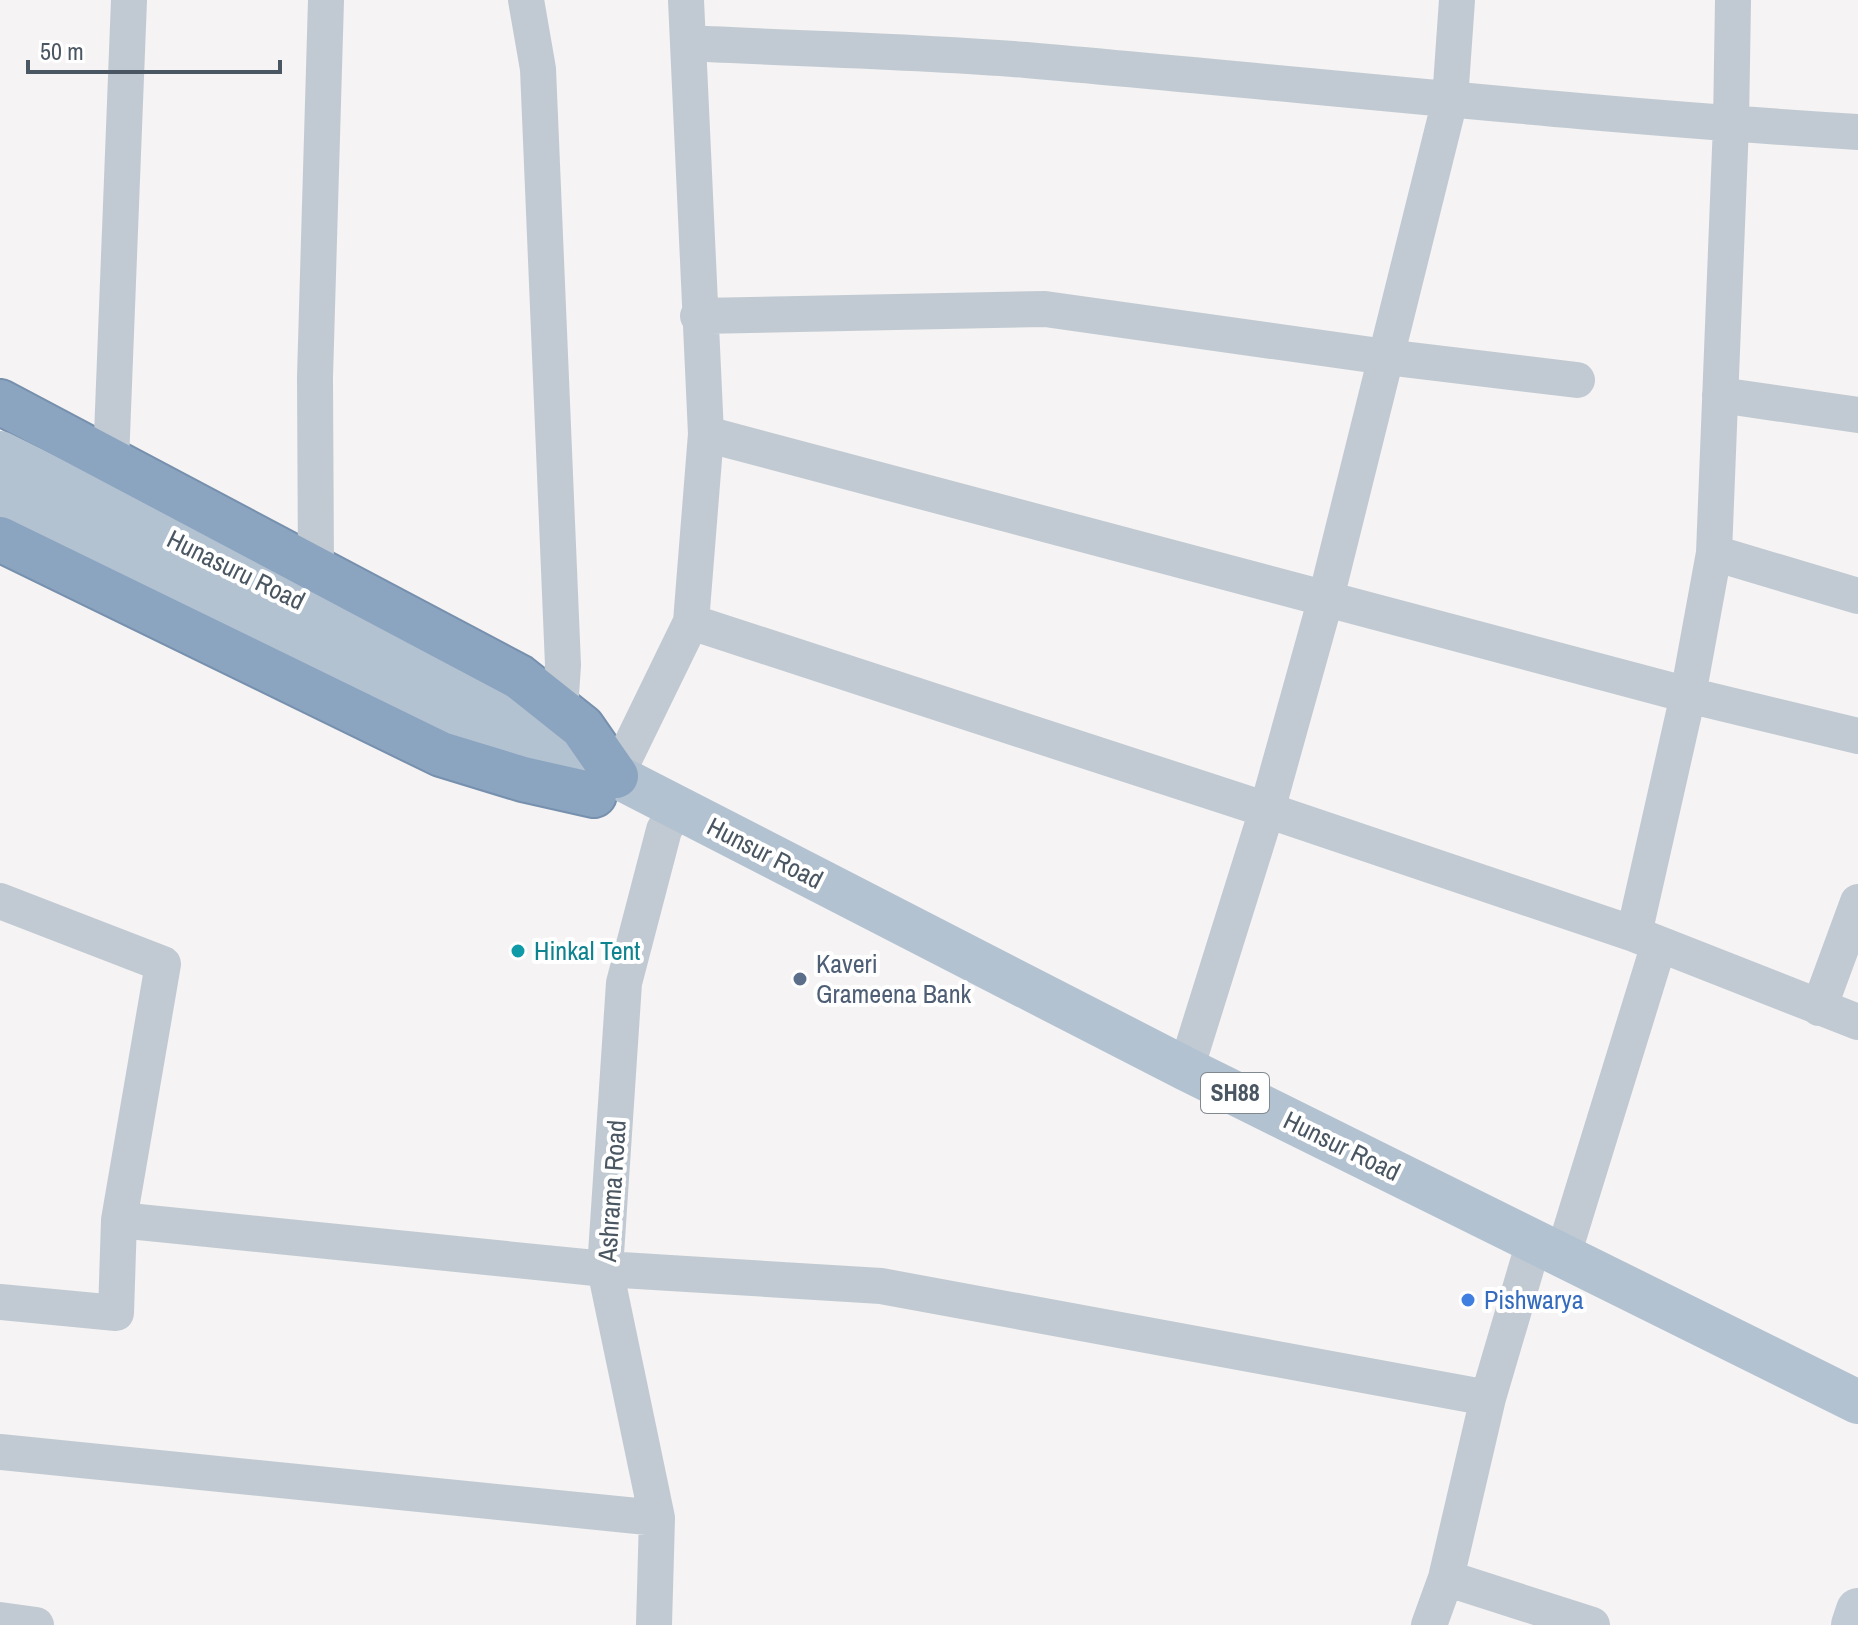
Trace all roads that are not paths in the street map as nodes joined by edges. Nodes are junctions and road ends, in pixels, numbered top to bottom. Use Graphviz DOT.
graph roads {
  1 [pos="129,0"];
  2 [pos="326,0"];
  3 [pos="526,0"];
  4 [pos="686,0"];
  5 [pos="1457,0"];
  6 [pos="1733,0"];
  7 [pos="688,43"];
  8 [pos="1450,100"];
  9 [pos="1731,124"];
  10 [pos="1858,132"];
  11 [pos="698,316"];
  12 [pos="1386,357"];
  13 [pos="1577,380"];
  14 [pos="1720,395"];
  15 [pos="0,402"];
  16 [pos="1858,415"];
  17 [pos="706,434"];
  18 [pos="0,453"];
  19 [pos="111,461"];
  20 [pos="0,495"];
  21 [pos="0,539"];
  22 [pos="1714,553"];
  23 [pos="316,570"];
  24 [pos="1858,596"];
  25 [pos="1326,598"];
  26 [pos="691,622"];
  27 [pos="1688,695"];
  28 [pos="463,710"];
  29 [pos="571,718"];
  30 [pos="1858,736"];
  31 [pos="605,786"];
  32 [pos="1267,810"];
  33 [pos="670,819"];
  34 [pos="0,901"];
  35 [pos="1858,902"];
  36 [pos="1647,939"];
  37 [pos="1819,1008"];
  38 [pos="1858,1022"];
  39 [pos="1186,1069"];
  40 [pos="119,1220"];
  41 [pos="1546,1258"];
  42 [pos="605,1269"];
  43 [pos="0,1302"];
  44 [pos="1488,1398"];
  45 [pos="1858,1402"];
  46 [pos="1858,1430"];
  47 [pos="0,1452"];
  48 [pos="657,1518"];
  49 [pos="1446,1578"];
  50 [pos="1858,1610"];
  51 [pos="0,1620"];
  52 [pos="36,1625"];
  53 [pos="654,1625"];
  54 [pos="1429,1625"];
  55 [pos="1592,1625"];
  56 [pos="1853,1625"];
  1 -- 19 [label="street"];
  2 -- 23 [label="street"];
  3 -- 29 [label="street"];
  4 -- 7 [label="street"];
  5 -- 8 [label="street"];
  6 -- 9 [label="street"];
  7 -- 8 [label="street"];
  7 -- 11 [label="street"];
  8 -- 9 [label="street"];
  8 -- 12 [label="street"];
  9 -- 10 [label="street"];
  9 -- 14 [label="street"];
  11 -- 12 [label="street"];
  11 -- 17 [label="street"];
  12 -- 13 [label="street"];
  12 -- 25 [label="street"];
  14 -- 16 [label="street"];
  14 -- 22 [label="street"];
  15 -- 19 [label="highway"];
  17 -- 25 [label="street"];
  17 -- 26 [label="street"];
  18 -- 28 [label="main road, Hunasuru Road"];
  19 -- 23 [label="highway"];
  20 -- 28 [label="main road, Hunasuru Road"];
  21 -- 31 [label="highway"];
  22 -- 24 [label="street"];
  22 -- 27 [label="street"];
  23 -- 29 [label="highway"];
  25 -- 27 [label="street"];
  25 -- 32 [label="street"];
  26 -- 31 [label="street"];
  26 -- 32 [label="street"];
  27 -- 30 [label="street"];
  27 -- 36 [label="street"];
  28 -- 31 [label="main road"];
  29 -- 31 [label="highway"];
  31 -- 33 [label="main road"];
  32 -- 36 [label="street"];
  32 -- 39 [label="street"];
  33 -- 39 [label="main road, Hunsur Road / SH88"];
  33 -- 41 [label="main road"];
  33 -- 42 [label="street, Ashrama Road"];
  34 -- 40 [label="street"];
  35 -- 37 [label="street"];
  36 -- 37 [label="street"];
  36 -- 41 [label="street"];
  37 -- 38 [label="street"];
  39 -- 41 [label="main road, Hunsur Road / SH88"];
  40 -- 42 [label="street"];
  40 -- 43 [label="street"];
  41 -- 44 [label="street"];
  41 -- 45 [label="main road, Hunsur Road / SH88"];
  41 -- 46 [label="main road"];
  42 -- 44 [label="street"];
  42 -- 48 [label="street, Ashrama Road"];
  44 -- 49 [label="street"];
  47 -- 48 [label="street"];
  48 -- 53 [label="street, Ashrama Road"];
  49 -- 54 [label="street"];
  49 -- 55 [label="street"];
  50 -- 56 [label="street"];
  51 -- 52 [label="street"];
}
